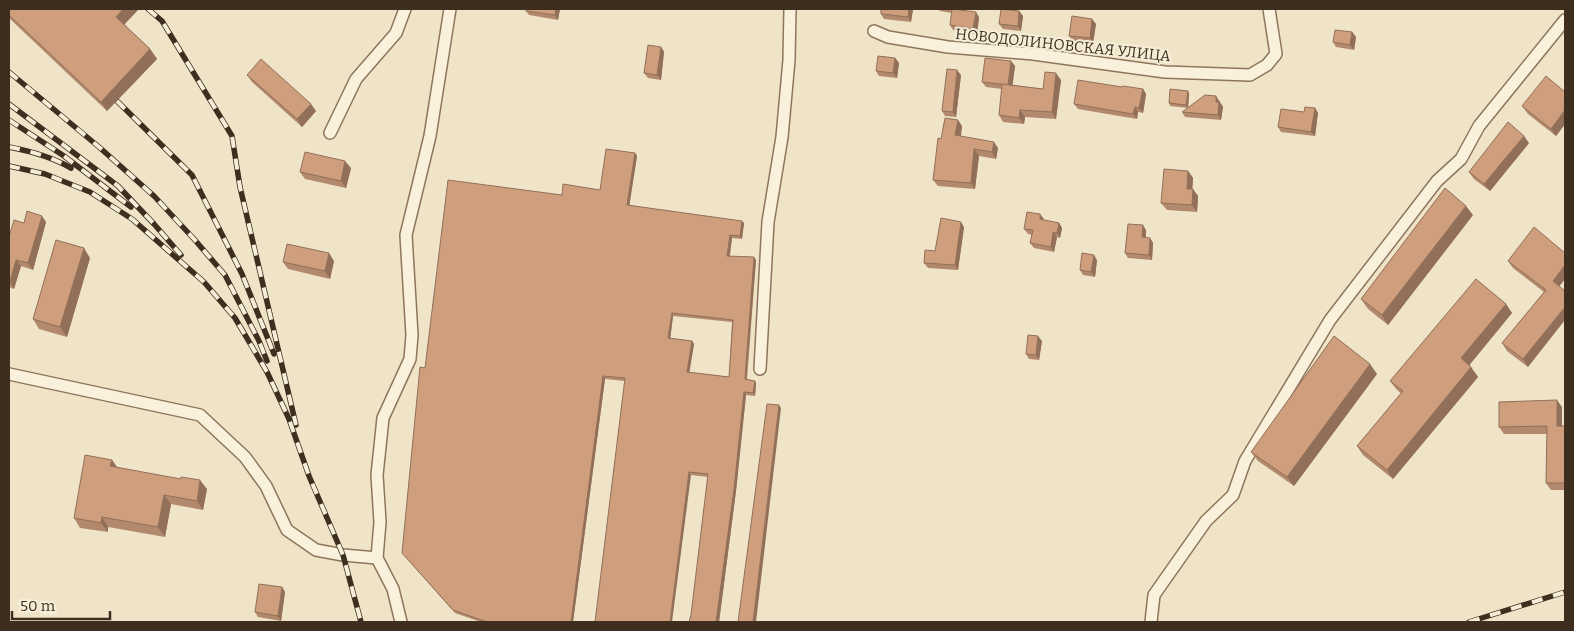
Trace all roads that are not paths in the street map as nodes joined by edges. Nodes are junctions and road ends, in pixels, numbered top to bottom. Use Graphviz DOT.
graph roads {
  1 [pos="405,9"];
  2 [pos="450,9"];
  3 [pos="790,9"];
  4 [pos="1269,9"];
  5 [pos="1565,20"];
  6 [pos="874,31"];
  7 [pos="330,133"];
  8 [pos="760,369"];
  9 [pos="9,374"];
  10 [pos="377,558"];
  11 [pos="401,622"];
  12 [pos="1151,622"];
  1 -- 7 [label="street"];
  2 -- 10 [label="street"];
  3 -- 8 [label="street"];
  4 -- 6 [label="street, НОВОДОЛИНОВСКАЯ УЛИЦА"];
  5 -- 12 [label="street"];
  9 -- 10 [label="street"];
  10 -- 11 [label="street"];
}
